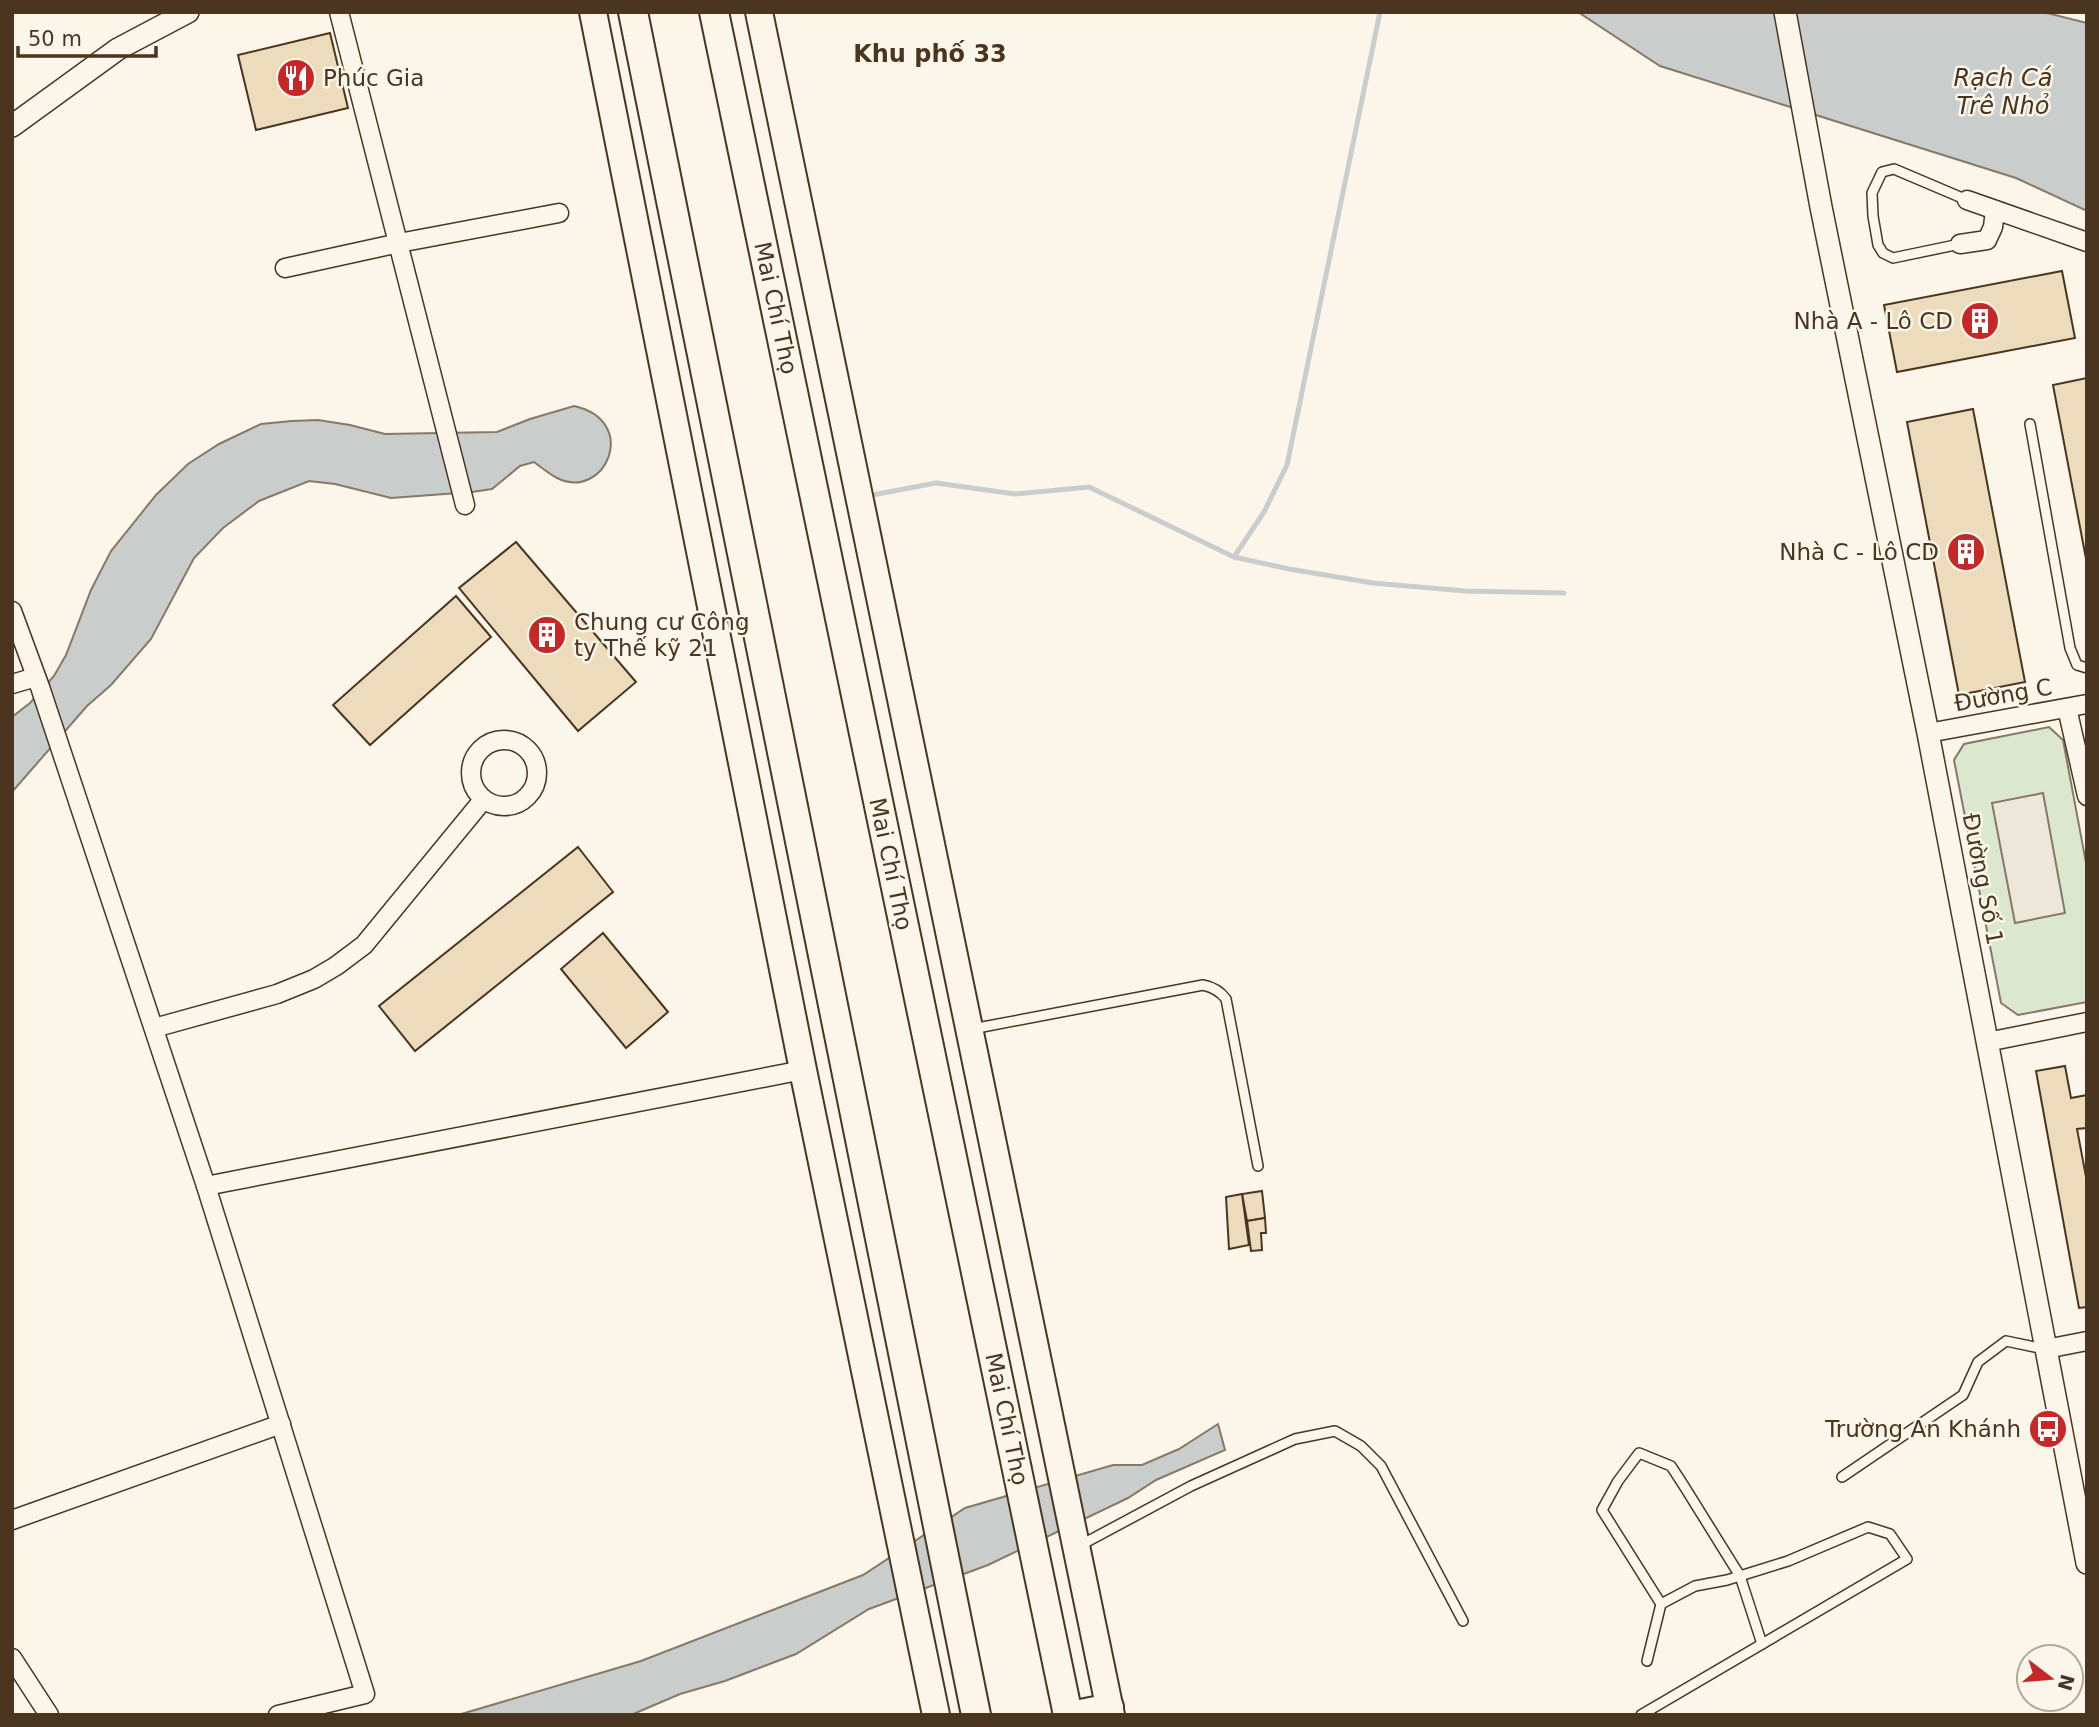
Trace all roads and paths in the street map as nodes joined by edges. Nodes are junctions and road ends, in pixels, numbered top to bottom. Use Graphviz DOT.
graph roads {
  1 [pos="188,12"];
  2 [pos="339,12"];
  3 [pos="593,12"];
  4 [pos="633,12"];
  5 [pos="714,12"];
  6 [pos="760,12"];
  7 [pos="1786,12"];
  8 [pos="12,126"];
  9 [pos="1967,200"];
  10 [pos="1995,210"];
  11 [pos="559,213"];
  12 [pos="2087,242"];
  13 [pos="399,243"];
  14 [pos="1960,244"];
  15 [pos="285,268"];
  16 [pos="2030,424"];
  17 [pos="465,505"];
  18 [pos="12,611"];
  19 [pos="2087,668"];
  20 [pos="38,682"];
  21 [pos="12,684"];
  22 [pos="2087,704"];
  23 [pos="2067,708"];
  24 [pos="1928,733"];
  25 [pos="2087,796"];
  26 [pos="483,800"];
  27 [pos="2087,1022"];
  28 [pos="154,1028"];
  29 [pos="970,1029"];
  30 [pos="1987,1042"];
  31 [pos="803,1070"];
  32 [pos="1258,1166"];
  33 [pos="206,1186"];
  34 [pos="2087,1341"];
  35 [pos="2046,1349"];
  36 [pos="281,1424"];
  37 [pos="1842,1476"];
  38 [pos="12,1520"];
  39 [pos="1077,1548"];
  40 [pos="2087,1563"];
  41 [pos="1740,1576"];
  42 [pos="1661,1604"];
  43 [pos="1463,1621"];
  44 [pos="1762,1644"];
  45 [pos="12,1658"];
  46 [pos="1647,1661"];
  47 [pos="1110,1711"];
  48 [pos="49,1715"];
  49 [pos="278,1715"];
  50 [pos="936,1715"];
  51 [pos="976,1715"];
  52 [pos="1070,1715"];
  53 [pos="1641,1715"];
  1 -- 8 [label="street"];
  2 -- 13 [label="street"];
  3 -- 31 [label="main road"];
  4 -- 51 [label="highway"];
  5 -- 52 [label="highway, Mai Chí Thọ"];
  6 -- 29 [label="main road, Mai Chí Thọ"];
  7 -- 24 [label="street, Đường Số 1"];
  9 -- 10 [label="street"];
  9 -- 14 [label="lane"];
  10 -- 12 [label="street"];
  10 -- 14 [label="street"];
  11 -- 13 [label="street"];
  13 -- 15 [label="street"];
  13 -- 17 [label="street"];
  16 -- 19 [label="lane"];
  18 -- 20 [label="street"];
  20 -- 21 [label="street"];
  20 -- 28 [label="street"];
  22 -- 23 [label="street, Đường C"];
  23 -- 24 [label="street, Đường C"];
  23 -- 25 [label="street"];
  24 -- 30 [label="street, Đường Số 1"];
  26 -- 28 [label="street"];
  27 -- 30 [label="street"];
  28 -- 33 [label="street"];
  29 -- 32 [label="lane"];
  29 -- 39 [label="main road, Mai Chí Thọ"];
  30 -- 35 [label="street, Đường Số 1"];
  31 -- 33 [label="street"];
  31 -- 50 [label="main road"];
  33 -- 36 [label="street"];
  34 -- 35 [label="street"];
  35 -- 37 [label="lane"];
  35 -- 40 [label="street, Đường Số 1"];
  36 -- 38 [label="street"];
  36 -- 49 [label="street"];
  39 -- 43 [label="lane"];
  39 -- 47 [label="main road, Mai Chí Thọ"];
  41 -- 42 [label="lane"];
  41 -- 42 [label="lane"];
  41 -- 44 [label="lane"];
  41 -- 44 [label="lane"];
  42 -- 46 [label="lane"];
  44 -- 53 [label="lane"];
  45 -- 48 [label="street"];
  47 -- 52 [label="main road"];
}
